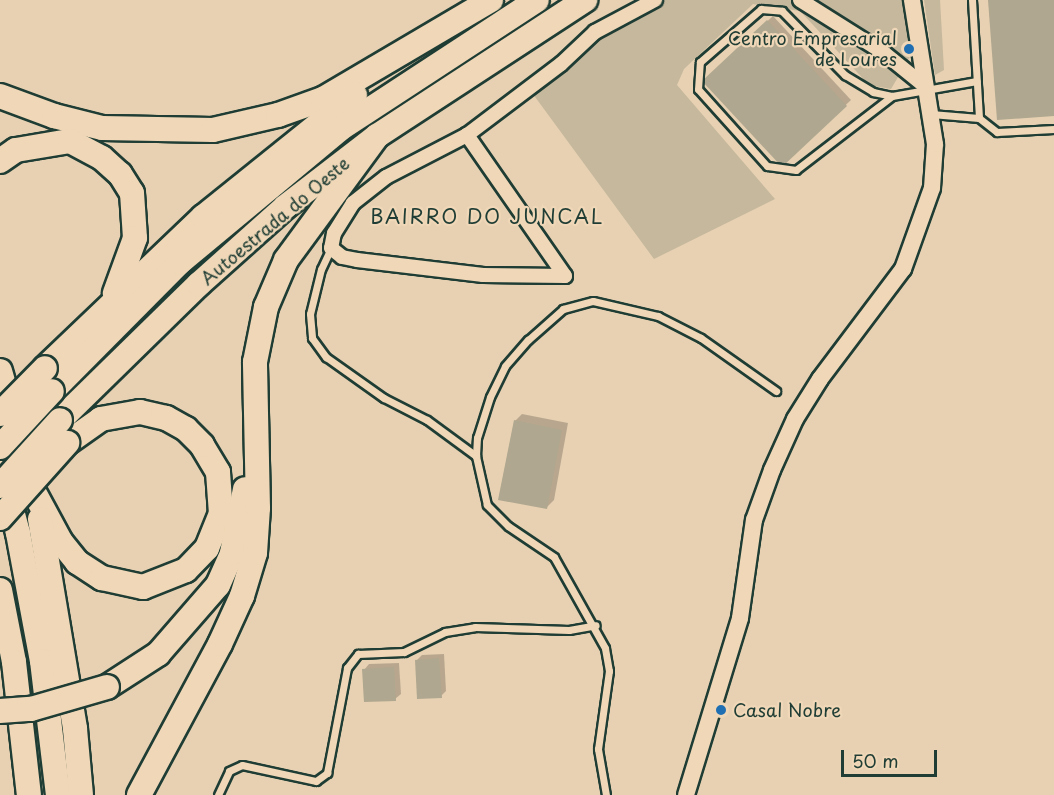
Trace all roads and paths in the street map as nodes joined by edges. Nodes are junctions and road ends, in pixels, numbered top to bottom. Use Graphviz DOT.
graph roads {
  1 [pos="491,0"];
  2 [pos="537,0"];
  3 [pos="585,0"];
  4 [pos="655,0"];
  5 [pos="800,0"];
  6 [pos="912,0"];
  7 [pos="972,0"];
  8 [pos="419,45"];
  9 [pos="977,81"];
  10 [pos="926,87"];
  11 [pos="0,96"];
  12 [pos="892,96"];
  13 [pos="930,114"];
  14 [pos="979,118"];
  15 [pos="1054,129"];
  16 [pos="467,135"];
  17 [pos="377,136"];
  18 [pos="0,161"];
  19 [pos="331,248"];
  20 [pos="108,306"];
  21 [pos="0,371"];
  22 [pos="776,391"];
  23 [pos="0,414"];
  24 [pos="254,425"];
  25 [pos="0,447"];
  26 [pos="476,456"];
  27 [pos="0,465"];
  28 [pos="0,486"];
  29 [pos="35,494"];
  30 [pos="0,518"];
  31 [pos="0,590"];
  32 [pos="596,625"];
  33 [pos="0,711"];
  34 [pos="29,795"];
  35 [pos="58,795"];
  36 [pos="81,795"];
  37 [pos="139,795"];
  38 [pos="218,795"];
  39 [pos="606,795"];
  40 [pos="686,795"];
  1 -- 8 [label="highway"];
  2 -- 25 [label="highway, Autoestrada do Oeste, bridge"];
  3 -- 17 [label="highway, Autoestrada do Oeste"];
  4 -- 16 [label="street"];
  5 -- 10 [label="street"];
  6 -- 10 [label="street"];
  7 -- 9 [label="lane"];
  8 -- 11 [label="highway"];
  8 -- 20 [label="highway"];
  9 -- 10 [label="lane"];
  9 -- 14 [label="lane"];
  10 -- 12 [label="lane"];
  10 -- 13 [label="street"];
  12 -- 12 [label="lane"];
  13 -- 14 [label="lane"];
  13 -- 40 [label="street"];
  14 -- 15 [label="lane"];
  16 -- 19 [label="street"];
  16 -- 19 [label="street"];
  17 -- 24 [label="highway"];
  17 -- 28 [label="highway, Autoestrada do Oeste, bridge"];
  18 -- 20 [label="highway"];
  19 -- 26 [label="lane"];
  20 -- 23 [label="highway, bridge"];
  21 -- 29 [label="highway"];
  22 -- 26 [label="lane"];
  24 -- 33 [label="highway, bridge"];
  24 -- 37 [label="highway"];
  26 -- 32 [label="lane"];
  27 -- 35 [label="highway"];
  29 -- 30 [label="highway, bridge"];
  29 -- 36 [label="highway"];
  31 -- 34 [label="highway"];
  32 -- 38 [label="lane"];
  32 -- 39 [label="lane"];
}
